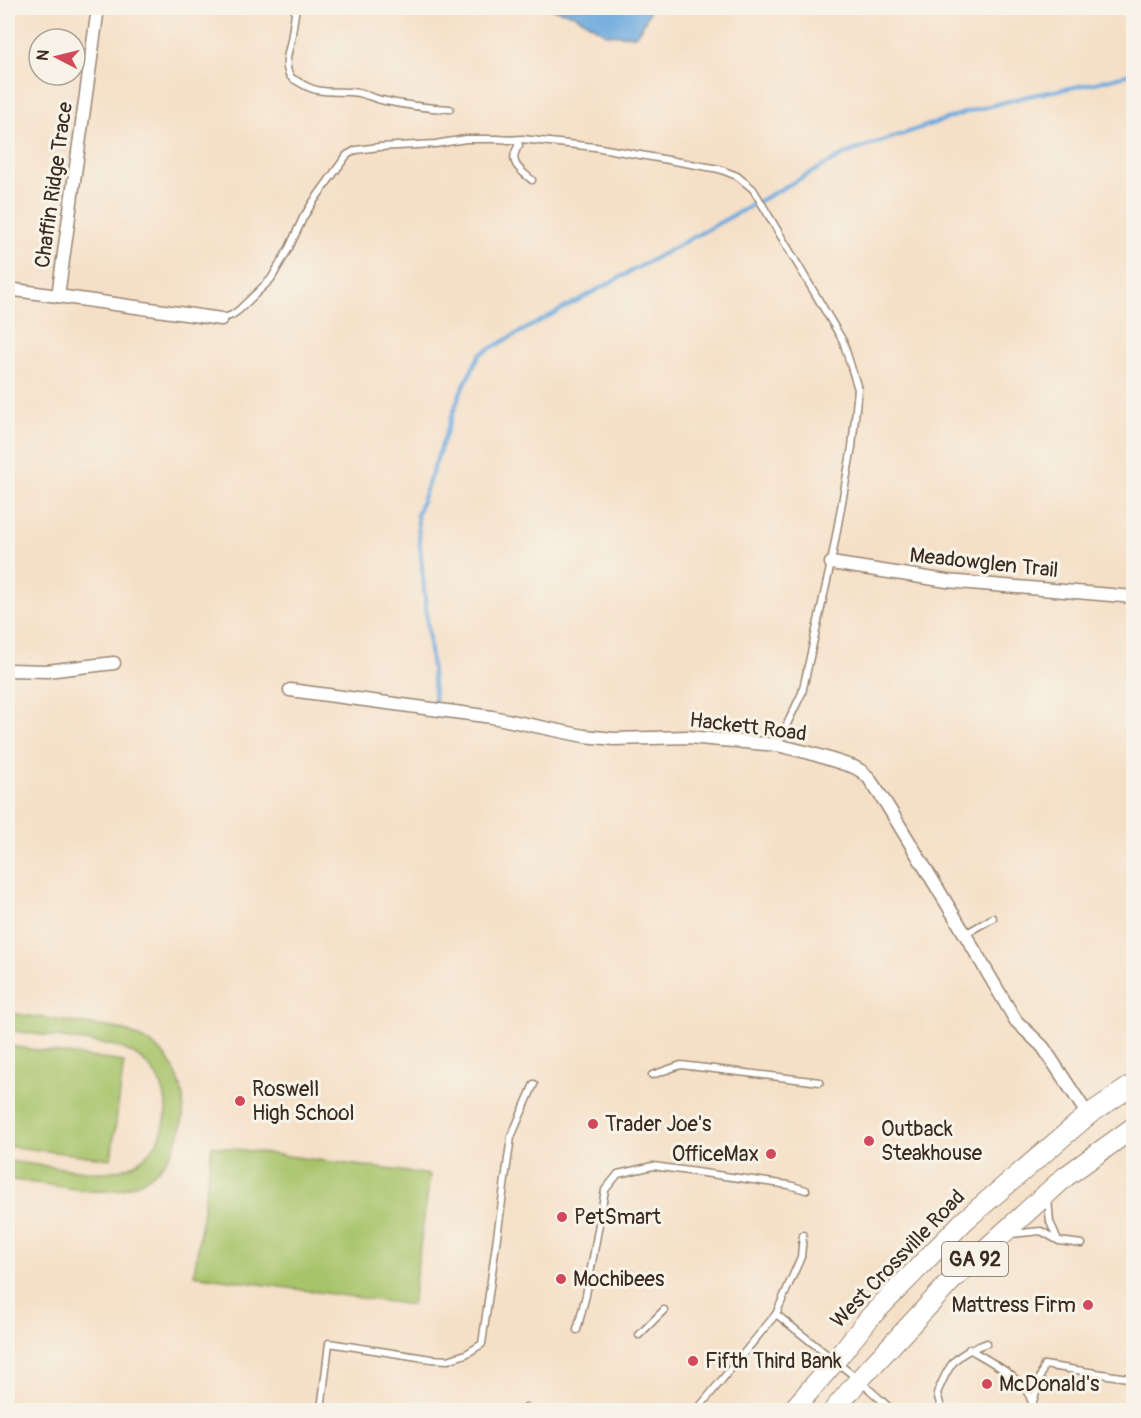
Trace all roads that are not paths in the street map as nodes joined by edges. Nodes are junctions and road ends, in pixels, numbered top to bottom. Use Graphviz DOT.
graph roads {
  1 [pos="98,8"];
  2 [pos="296,8"];
  3 [pos="450,109"];
  4 [pos="508,140"];
  5 [pos="532,180"];
  6 [pos="8,289"];
  7 [pos="58,296"];
  8 [pos="221,319"];
  9 [pos="831,563"];
  10 [pos="1134,597"];
  11 [pos="114,663"];
  12 [pos="8,670"];
  13 [pos="290,690"];
  14 [pos="777,745"];
  15 [pos="993,918"];
  16 [pos="965,934"];
  17 [pos="652,1074"];
  18 [pos="820,1082"];
  19 [pos="534,1084"];
  20 [pos="1134,1084"];
  21 [pos="1088,1115"];
  22 [pos="1134,1127"];
  23 [pos="806,1190"];
  24 [pos="1048,1193"];
  25 [pos="1002,1234"];
  26 [pos="803,1235"];
  27 [pos="1059,1241"];
  28 [pos="1082,1244"];
  29 [pos="664,1310"];
  30 [pos="776,1314"];
  31 [pos="577,1330"];
  32 [pos="639,1335"];
  33 [pos="987,1343"];
  34 [pos="969,1349"];
  35 [pos="835,1361"];
  36 [pos="1134,1378"];
  37 [pos="859,1380"];
  38 [pos="1033,1402"];
  39 [pos="940,1404"];
  40 [pos="321,1410"];
  41 [pos="697,1410"];
  42 [pos="793,1410"];
  43 [pos="834,1410"];
  44 [pos="892,1410"];
  45 [pos="1033,1410"];
  1 -- 7 [label="street, Chaffin Ridge Trace"];
  2 -- 3 [label="lane"];
  4 -- 5 [label="lane"];
  4 -- 8 [label="lane"];
  4 -- 9 [label="lane"];
  6 -- 7 [label="street"];
  7 -- 8 [label="street"];
  9 -- 10 [label="street, Meadowglen Trail"];
  9 -- 14 [label="lane"];
  11 -- 12 [label="street"];
  13 -- 14 [label="street, Hackett Road"];
  14 -- 16 [label="street, Hackett Road"];
  15 -- 16 [label="lane"];
  16 -- 21 [label="street, Hackett Road"];
  17 -- 18 [label="lane"];
  19 -- 40 [label="lane"];
  20 -- 21 [label="main road, West Crossville Road / GA 92"];
  21 -- 35 [label="main road, West Crossville Road / GA 92"];
  22 -- 24 [label="main road, GA 92"];
  23 -- 31 [label="lane"];
  24 -- 25 [label="main road, GA 92"];
  24 -- 27 [label="lane"];
  25 -- 27 [label="lane"];
  25 -- 37 [label="main road, GA 92"];
  26 -- 30 [label="lane"];
  27 -- 28 [label="lane"];
  29 -- 32 [label="lane"];
  30 -- 35 [label="lane"];
  30 -- 41 [label="lane"];
  33 -- 34 [label="lane"];
  34 -- 38 [label="lane"];
  34 -- 39 [label="lane"];
  35 -- 37 [label="lane"];
  35 -- 42 [label="main road, West Crossville Road / GA 92"];
  36 -- 38 [label="lane"];
  37 -- 43 [label="main road, GA 92"];
  37 -- 44 [label="lane"];
  38 -- 45 [label="lane"];
}
